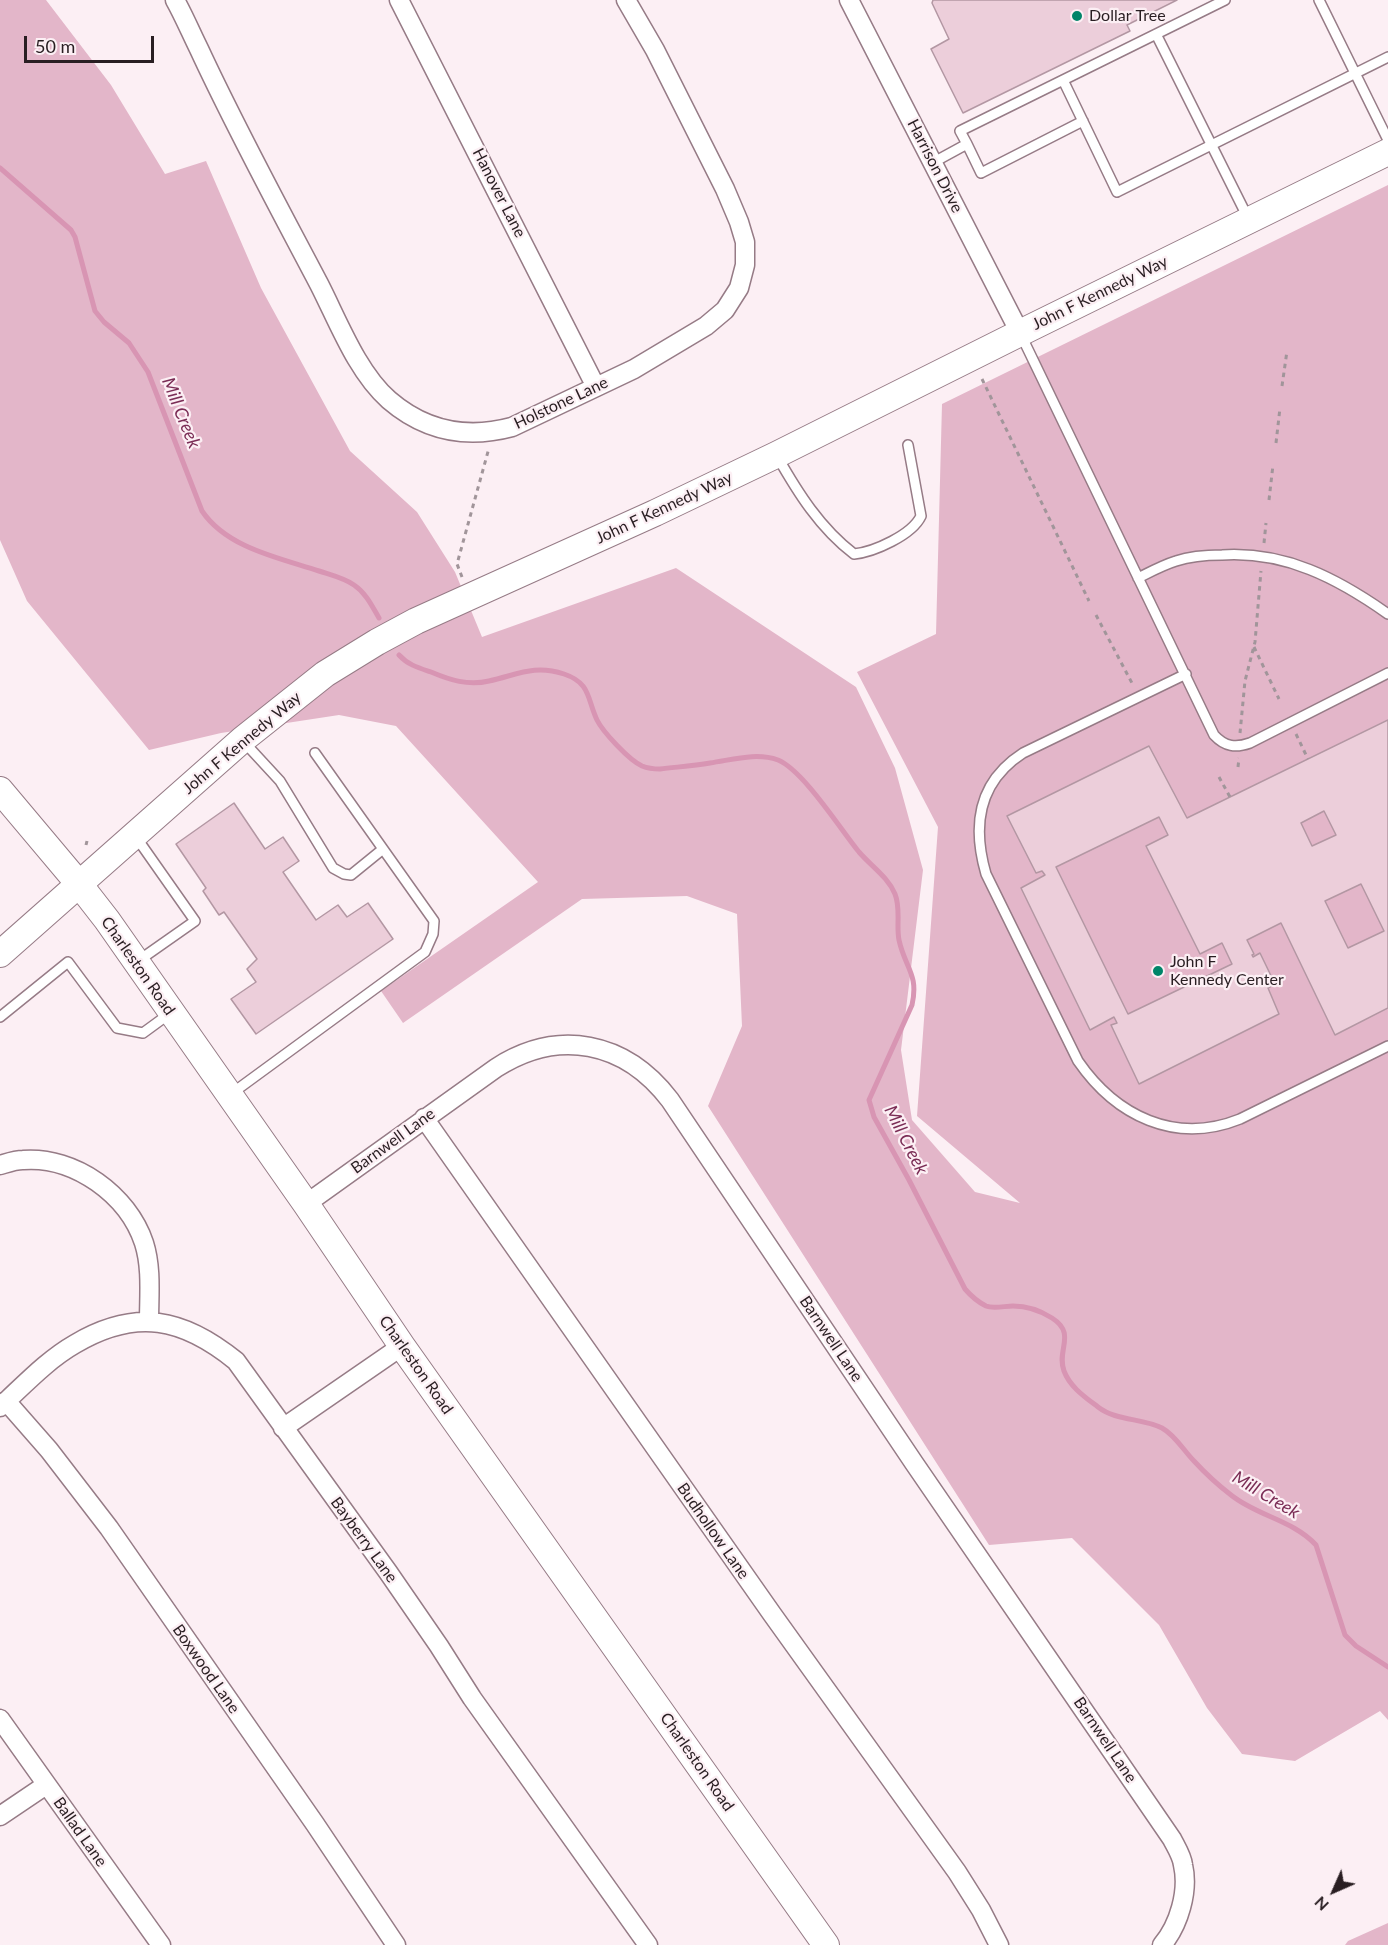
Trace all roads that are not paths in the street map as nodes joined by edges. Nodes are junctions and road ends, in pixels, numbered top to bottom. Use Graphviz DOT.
graph roads {
  1 [pos="175,0"];
  2 [pos="399,0"];
  3 [pos="626,0"];
  4 [pos="849,0"];
  5 [pos="1225,0"];
  6 [pos="1319,0"];
  7 [pos="1156,34"];
  8 [pos="1388,57"];
  9 [pos="1355,73"];
  10 [pos="1063,80"];
  11 [pos="1083,121"];
  12 [pos="1388,140"];
  13 [pos="967,144"];
  14 [pos="1212,145"];
  15 [pos="1388,152"];
  16 [pos="934,162"];
  17 [pos="1249,220"];
  18 [pos="1020,333"];
  19 [pos="596,387"];
  20 [pos="908,445"];
  21 [pos="777,455"];
  22 [pos="1138,578"];
  23 [pos="1388,614"];
  24 [pos="1388,673"];
  25 [pos="1186,674"];
  26 [pos="242,740"];
  27 [pos="315,753"];
  28 [pos="0,790"];
  29 [pos="135,836"];
  30 [pos="383,849"];
  31 [pos="80,884"];
  32 [pos="0,954"];
  33 [pos="136,963"];
  34 [pos="171,1013"];
  35 [pos="0,1017"];
  36 [pos="1388,1046"];
  37 [pos="230,1095"];
  38 [pos="424,1118"];
  39 [pos="0,1165"];
  40 [pos="306,1204"];
  41 [pos="149,1322"];
  42 [pos="402,1346"];
  43 [pos="3,1404"];
  44 [pos="283,1428"];
  45 [pos="0,1719"];
  46 [pos="46,1785"];
  47 [pos="0,1816"];
  48 [pos="161,1945"];
  49 [pos="396,1945"];
  50 [pos="648,1945"];
  51 [pos="825,1945"];
  52 [pos="999,1945"];
  53 [pos="1162,1945"];
  1 -- 19 [label="street, Holstone Lane"];
  2 -- 19 [label="street, Hanover Lane"];
  3 -- 19 [label="street, Holstone Lane"];
  4 -- 16 [label="street, Harrison Drive"];
  5 -- 7 [label="lane"];
  6 -- 9 [label="lane"];
  7 -- 10 [label="lane"];
  7 -- 14 [label="lane"];
  8 -- 9 [label="lane"];
  9 -- 12 [label="lane"];
  9 -- 14 [label="lane"];
  10 -- 11 [label="lane"];
  10 -- 13 [label="lane"];
  11 -- 13 [label="lane"];
  11 -- 14 [label="lane"];
  13 -- 16 [label="lane"];
  14 -- 17 [label="lane"];
  15 -- 17 [label="street, John F Kennedy Way"];
  16 -- 18 [label="street, Harrison Drive"];
  17 -- 18 [label="street, John F Kennedy Way"];
  18 -- 21 [label="street, John F Kennedy Way"];
  18 -- 22 [label="lane"];
  20 -- 21 [label="lane"];
  21 -- 26 [label="street, John F Kennedy Way"];
  22 -- 23 [label="lane"];
  22 -- 25 [label="lane"];
  24 -- 25 [label="lane"];
  25 -- 36 [label="lane"];
  26 -- 29 [label="street, John F Kennedy Way"];
  26 -- 30 [label="lane"];
  27 -- 30 [label="lane"];
  28 -- 31 [label="street, Charleston Road"];
  29 -- 31 [label="street, John F Kennedy Way"];
  29 -- 33 [label="lane"];
  30 -- 37 [label="lane"];
  31 -- 32 [label="street, John F Kennedy Way"];
  31 -- 33 [label="street, Charleston Road"];
  33 -- 34 [label="street, Charleston Road"];
  34 -- 35 [label="lane"];
  34 -- 37 [label="street, Charleston Road"];
  37 -- 40 [label="street, Charleston Road"];
  38 -- 40 [label="street, Barnwell Lane"];
  38 -- 52 [label="street, Budhollow Lane"];
  38 -- 53 [label="street, Barnwell Lane"];
  39 -- 41 [label="street"];
  40 -- 42 [label="street, Charleston Road"];
  41 -- 43 [label="street, Bayberry Lane"];
  41 -- 44 [label="street, Bayberry Lane"];
  42 -- 44 [label="street"];
  42 -- 51 [label="street, Charleston Road"];
  43 -- 49 [label="street, Boxwood Lane"];
  44 -- 50 [label="street, Bayberry Lane"];
  45 -- 46 [label="street, Ballad Lane"];
  46 -- 47 [label="street"];
  46 -- 48 [label="street, Ballad Lane"];
}
